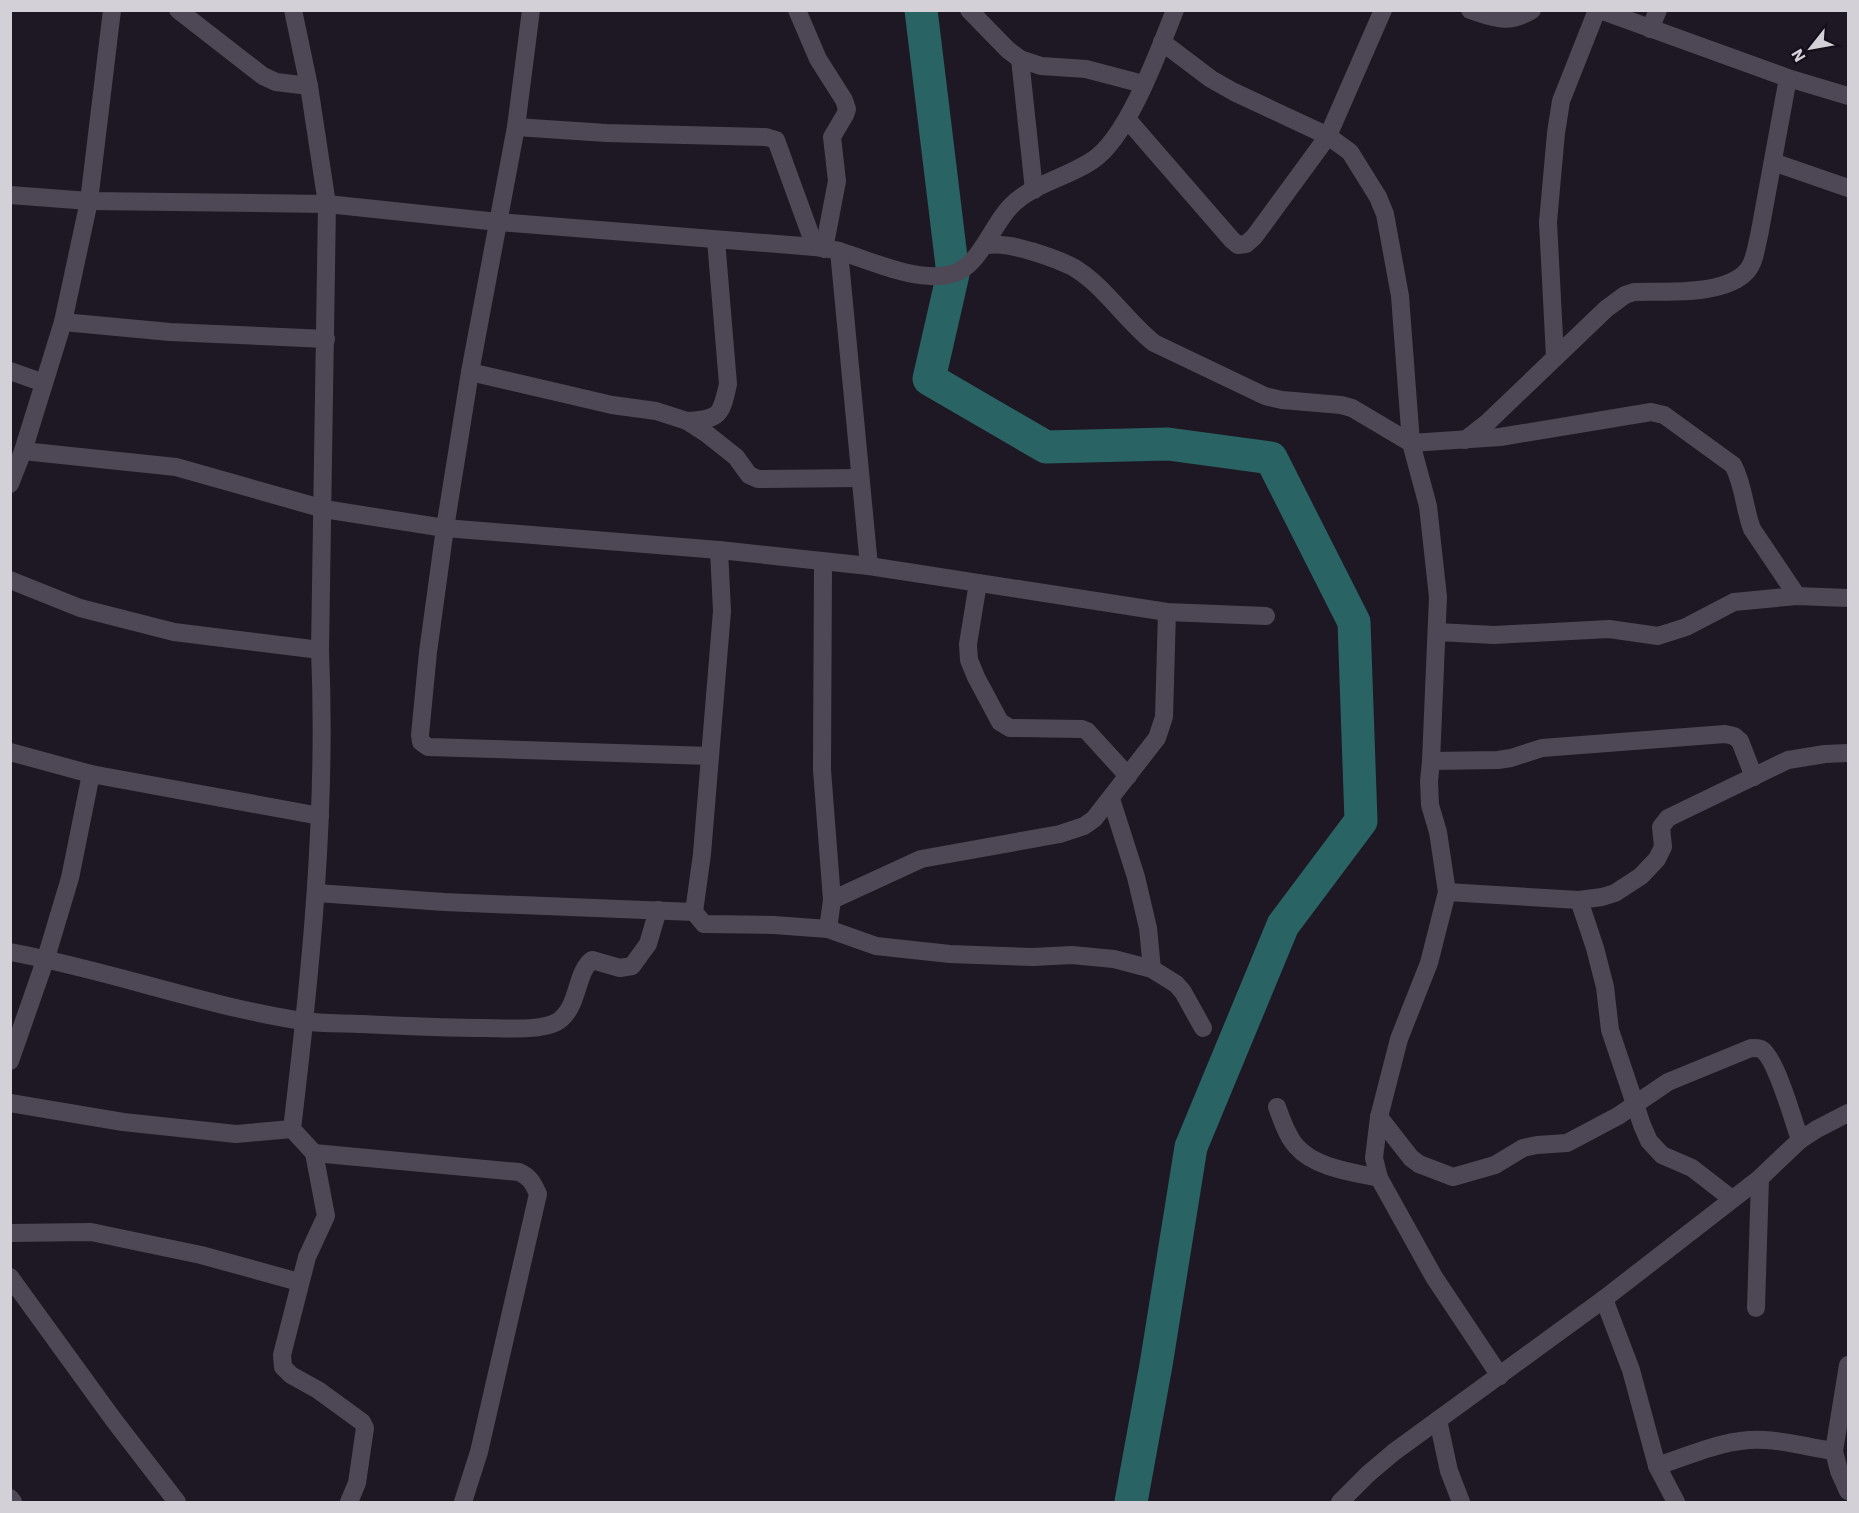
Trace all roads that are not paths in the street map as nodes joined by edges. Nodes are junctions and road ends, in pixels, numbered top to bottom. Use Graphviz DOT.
graph roads {
  1 [pos="112,10"];
  2 [pos="178,10"];
  3 [pos="293,10"];
  4 [pos="531,10"];
  5 [pos="797,10"];
  6 [pos="969,10"];
  7 [pos="1175,10"];
  8 [pos="1383,10"];
  9 [pos="1470,10"];
  10 [pos="1532,10"];
  11 [pos="1598,10"];
  12 [pos="1658,10"];
  13 [pos="1650,29"];
  14 [pos="1162,42"];
  15 [pos="1020,59"];
  16 [pos="1788,78"];
  17 [pos="1143,84"];
  18 [pos="309,86"];
  19 [pos="1848,96"];
  20 [pos="1127,119"];
  21 [pos="516,127"];
  22 [pos="1328,136"];
  23 [pos="1773,162"];
  24 [pos="1848,188"];
  25 [pos="1034,190"];
  26 [pos="835,193"];
  27 [pos="10,195"];
  28 [pos="89,201"];
  29 [pos="327,204"];
  30 [pos="806,221"];
  31 [pos="498,222"];
  32 [pos="716,240"];
  33 [pos="984,245"];
  34 [pos="826,249"];
  35 [pos="63,322"];
  36 [pos="326,339"];
  37 [pos="1555,357"];
  38 [pos="10,371"];
  39 [pos="470,372"];
  40 [pos="44,383"];
  41 [pos="687,421"];
  42 [pos="1465,440"];
  43 [pos="1411,443"];
  44 [pos="23,451"];
  45 [pos="860,478"];
  46 [pos="10,484"];
  47 [pos="324,509"];
  48 [pos="445,528"];
  49 [pos="719,550"];
  50 [pos="823,562"];
  51 [pos="869,566"];
  52 [pos="10,580"];
  53 [pos="978,583"];
  54 [pos="1797,596"];
  55 [pos="1848,598"];
  56 [pos="1167,612"];
  57 [pos="1266,616"];
  58 [pos="1437,632"];
  59 [pos="320,650"];
  60 [pos="10,752"];
  61 [pos="1848,753"];
  62 [pos="710,756"];
  63 [pos="1431,761"];
  64 [pos="91,774"];
  65 [pos="1128,776"];
  66 [pos="1754,777"];
  67 [pos="1111,799"];
  68 [pos="320,816"];
  69 [pos="1447,892"];
  70 [pos="316,893"];
  71 [pos="832,900"];
  72 [pos="1580,900"];
  73 [pos="658,910"];
  74 [pos="694,912"];
  75 [pos="828,929"];
  76 [pos="10,952"];
  77 [pos="46,958"];
  78 [pos="1152,969"];
  79 [pos="304,1022"];
  80 [pos="1203,1028"];
  81 [pos="10,1061"];
  82 [pos="10,1103"];
  83 [pos="1635,1106"];
  84 [pos="1277,1107"];
  85 [pos="1378,1117"];
  86 [pos="1846,1120"];
  87 [pos="292,1129"];
  88 [pos="1800,1140"];
  89 [pos="314,1153"];
  90 [pos="1379,1178"];
  91 [pos="1760,1178"];
  92 [pos="1732,1199"];
  93 [pos="10,1233"];
  94 [pos="10,1277"];
  95 [pos="299,1282"];
  96 [pos="1604,1299"];
  97 [pos="1756,1308"];
  98 [pos="1848,1365"];
  99 [pos="1500,1376"];
  100 [pos="1438,1420"];
  101 [pos="1834,1451"];
  102 [pos="1658,1466"];
  103 [pos="1848,1491"];
  104 [pos="10,1498"];
  105 [pos="13,1503"];
  106 [pos="177,1503"];
  107 [pos="349,1503"];
  108 [pos="463,1503"];
  109 [pos="1340,1503"];
  110 [pos="1461,1503"];
  111 [pos="1676,1503"];
  1 -- 28 [label="street"];
  2 -- 18 [label="street"];
  3 -- 18 [label="street"];
  4 -- 21 [label="street"];
  5 -- 26 [label="street"];
  6 -- 15 [label="street"];
  7 -- 14 [label="street"];
  8 -- 22 [label="street"];
  9 -- 10 [label="street"];
  11 -- 13 [label="street"];
  11 -- 37 [label="street"];
  12 -- 13 [label="street"];
  13 -- 16 [label="street"];
  14 -- 17 [label="street"];
  14 -- 22 [label="street"];
  15 -- 17 [label="street"];
  15 -- 25 [label="street"];
  16 -- 19 [label="street"];
  16 -- 23 [label="street"];
  17 -- 20 [label="street"];
  18 -- 29 [label="street"];
  20 -- 22 [label="street"];
  20 -- 25 [label="street"];
  21 -- 30 [label="street"];
  21 -- 31 [label="street"];
  22 -- 43 [label="street"];
  23 -- 24 [label="street"];
  23 -- 37 [label="street"];
  25 -- 33 [label="street"];
  26 -- 30 [label="street"];
  26 -- 34 [label="street"];
  27 -- 28 [label="street"];
  28 -- 29 [label="street"];
  28 -- 35 [label="street"];
  29 -- 31 [label="street"];
  29 -- 36 [label="street"];
  30 -- 34 [label="street"];
  31 -- 32 [label="street"];
  31 -- 39 [label="street"];
  32 -- 34 [label="street"];
  32 -- 41 [label="street"];
  33 -- 34 [label="street"];
  33 -- 43 [label="street"];
  34 -- 45 [label="street"];
  35 -- 36 [label="street"];
  35 -- 40 [label="street"];
  36 -- 47 [label="street"];
  37 -- 42 [label="street"];
  38 -- 40 [label="street"];
  39 -- 41 [label="street"];
  39 -- 48 [label="street"];
  40 -- 44 [label="street"];
  41 -- 45 [label="street"];
  42 -- 43 [label="street"];
  42 -- 54 [label="street"];
  43 -- 58 [label="street"];
  44 -- 46 [label="street"];
  44 -- 47 [label="street"];
  45 -- 51 [label="street"];
  47 -- 48 [label="street"];
  47 -- 59 [label="street"];
  48 -- 49 [label="street"];
  48 -- 62 [label="street"];
  49 -- 50 [label="street"];
  49 -- 62 [label="street"];
  50 -- 51 [label="street"];
  50 -- 71 [label="street"];
  51 -- 53 [label="street"];
  52 -- 59 [label="street"];
  53 -- 56 [label="street"];
  53 -- 65 [label="street"];
  54 -- 55 [label="street"];
  54 -- 58 [label="street"];
  56 -- 57 [label="street"];
  56 -- 65 [label="street"];
  58 -- 63 [label="street"];
  59 -- 68 [label="street"];
  60 -- 64 [label="street"];
  61 -- 66 [label="street"];
  62 -- 74 [label="street"];
  63 -- 66 [label="street"];
  63 -- 69 [label="street"];
  64 -- 68 [label="street"];
  64 -- 77 [label="street"];
  65 -- 67 [label="street"];
  66 -- 72 [label="street"];
  67 -- 71 [label="street"];
  67 -- 78 [label="street"];
  68 -- 70 [label="street"];
  69 -- 72 [label="street"];
  69 -- 85 [label="street"];
  70 -- 73 [label="street"];
  70 -- 79 [label="street"];
  71 -- 75 [label="street"];
  72 -- 83 [label="street"];
  73 -- 74 [label="street"];
  73 -- 79 [label="street"];
  74 -- 75 [label="street"];
  75 -- 78 [label="street"];
  76 -- 77 [label="street"];
  77 -- 79 [label="street"];
  77 -- 81 [label="street"];
  78 -- 80 [label="street"];
  79 -- 87 [label="street"];
  82 -- 87 [label="street"];
  83 -- 85 [label="street"];
  83 -- 88 [label="street"];
  83 -- 92 [label="street"];
  84 -- 90 [label="street"];
  85 -- 90 [label="street"];
  86 -- 88 [label="street"];
  87 -- 89 [label="street"];
  88 -- 91 [label="street"];
  89 -- 95 [label="street"];
  89 -- 108 [label="street"];
  90 -- 99 [label="street"];
  91 -- 92 [label="street"];
  91 -- 97 [label="street"];
  92 -- 96 [label="street"];
  93 -- 95 [label="street"];
  94 -- 106 [label="street"];
  95 -- 107 [label="street"];
  96 -- 99 [label="street"];
  96 -- 102 [label="street"];
  98 -- 101 [label="street"];
  99 -- 100 [label="street"];
  100 -- 109 [label="street"];
  100 -- 110 [label="street"];
  101 -- 102 [label="street"];
  101 -- 103 [label="street"];
  102 -- 111 [label="street"];
  104 -- 105 [label="street"];
}
